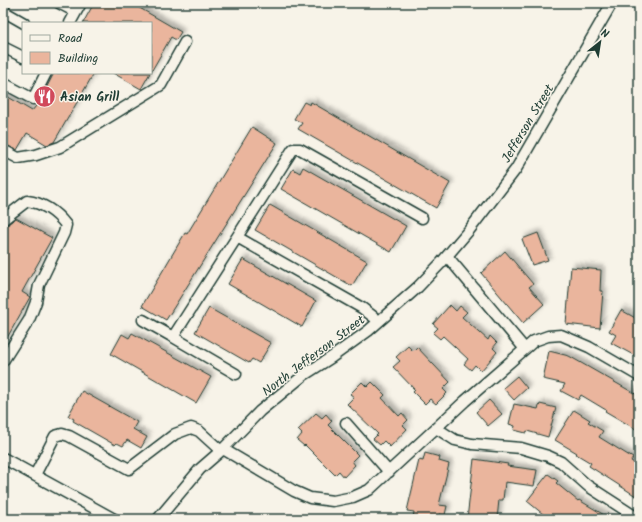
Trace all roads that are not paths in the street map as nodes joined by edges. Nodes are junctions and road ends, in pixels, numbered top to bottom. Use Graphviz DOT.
graph roads {
  1 [pos="59,3"];
  2 [pos="81,3"];
  3 [pos="612,3"];
  4 [pos="3,11"];
  5 [pos="76,12"];
  6 [pos="22,22"];
  7 [pos="71,22"];
  8 [pos="185,42"];
  9 [pos="3,46"];
  10 [pos="22,56"];
  11 [pos="46,74"];
  12 [pos="3,83"];
  13 [pos="3,150"];
  14 [pos="422,218"];
  15 [pos="3,220"];
  16 [pos="237,237"];
  17 [pos="451,252"];
  18 [pos="143,320"];
  19 [pos="379,322"];
  20 [pos="173,337"];
  21 [pos="525,349"];
  22 [pos="3,361"];
  23 [pos="236,374"];
  24 [pos="639,376"];
  25 [pos="346,423"];
  26 [pos="436,428"];
  27 [pos="222,450"];
  28 [pos="3,458"];
  29 [pos="389,472"];
  30 [pos="35,475"];
  31 [pos="114,519"];
  32 [pos="158,519"];
  33 [pos="639,519"];
  1 -- 5 [label="street"];
  2 -- 5 [label="street"];
  3 -- 17 [label="street, Jefferson Street"];
  4 -- 6 [label="street"];
  5 -- 7 [label="street"];
  8 -- 13 [label="street"];
  9 -- 10 [label="street"];
  11 -- 12 [label="street"];
  14 -- 16 [label="street"];
  15 -- 22 [label="street"];
  16 -- 19 [label="street"];
  16 -- 20 [label="street"];
  17 -- 19 [label="street, North Jefferson Street"];
  17 -- 21 [label="street"];
  18 -- 20 [label="street"];
  19 -- 27 [label="street, North Jefferson Street"];
  20 -- 23 [label="street"];
  21 -- 24 [label="street"];
  21 -- 26 [label="street"];
  25 -- 29 [label="street"];
  26 -- 29 [label="street"];
  26 -- 33 [label="street"];
  27 -- 29 [label="street"];
  27 -- 30 [label="street"];
  27 -- 32 [label="street, North Jefferson Street"];
  28 -- 30 [label="street"];
  30 -- 31 [label="street"];
}
